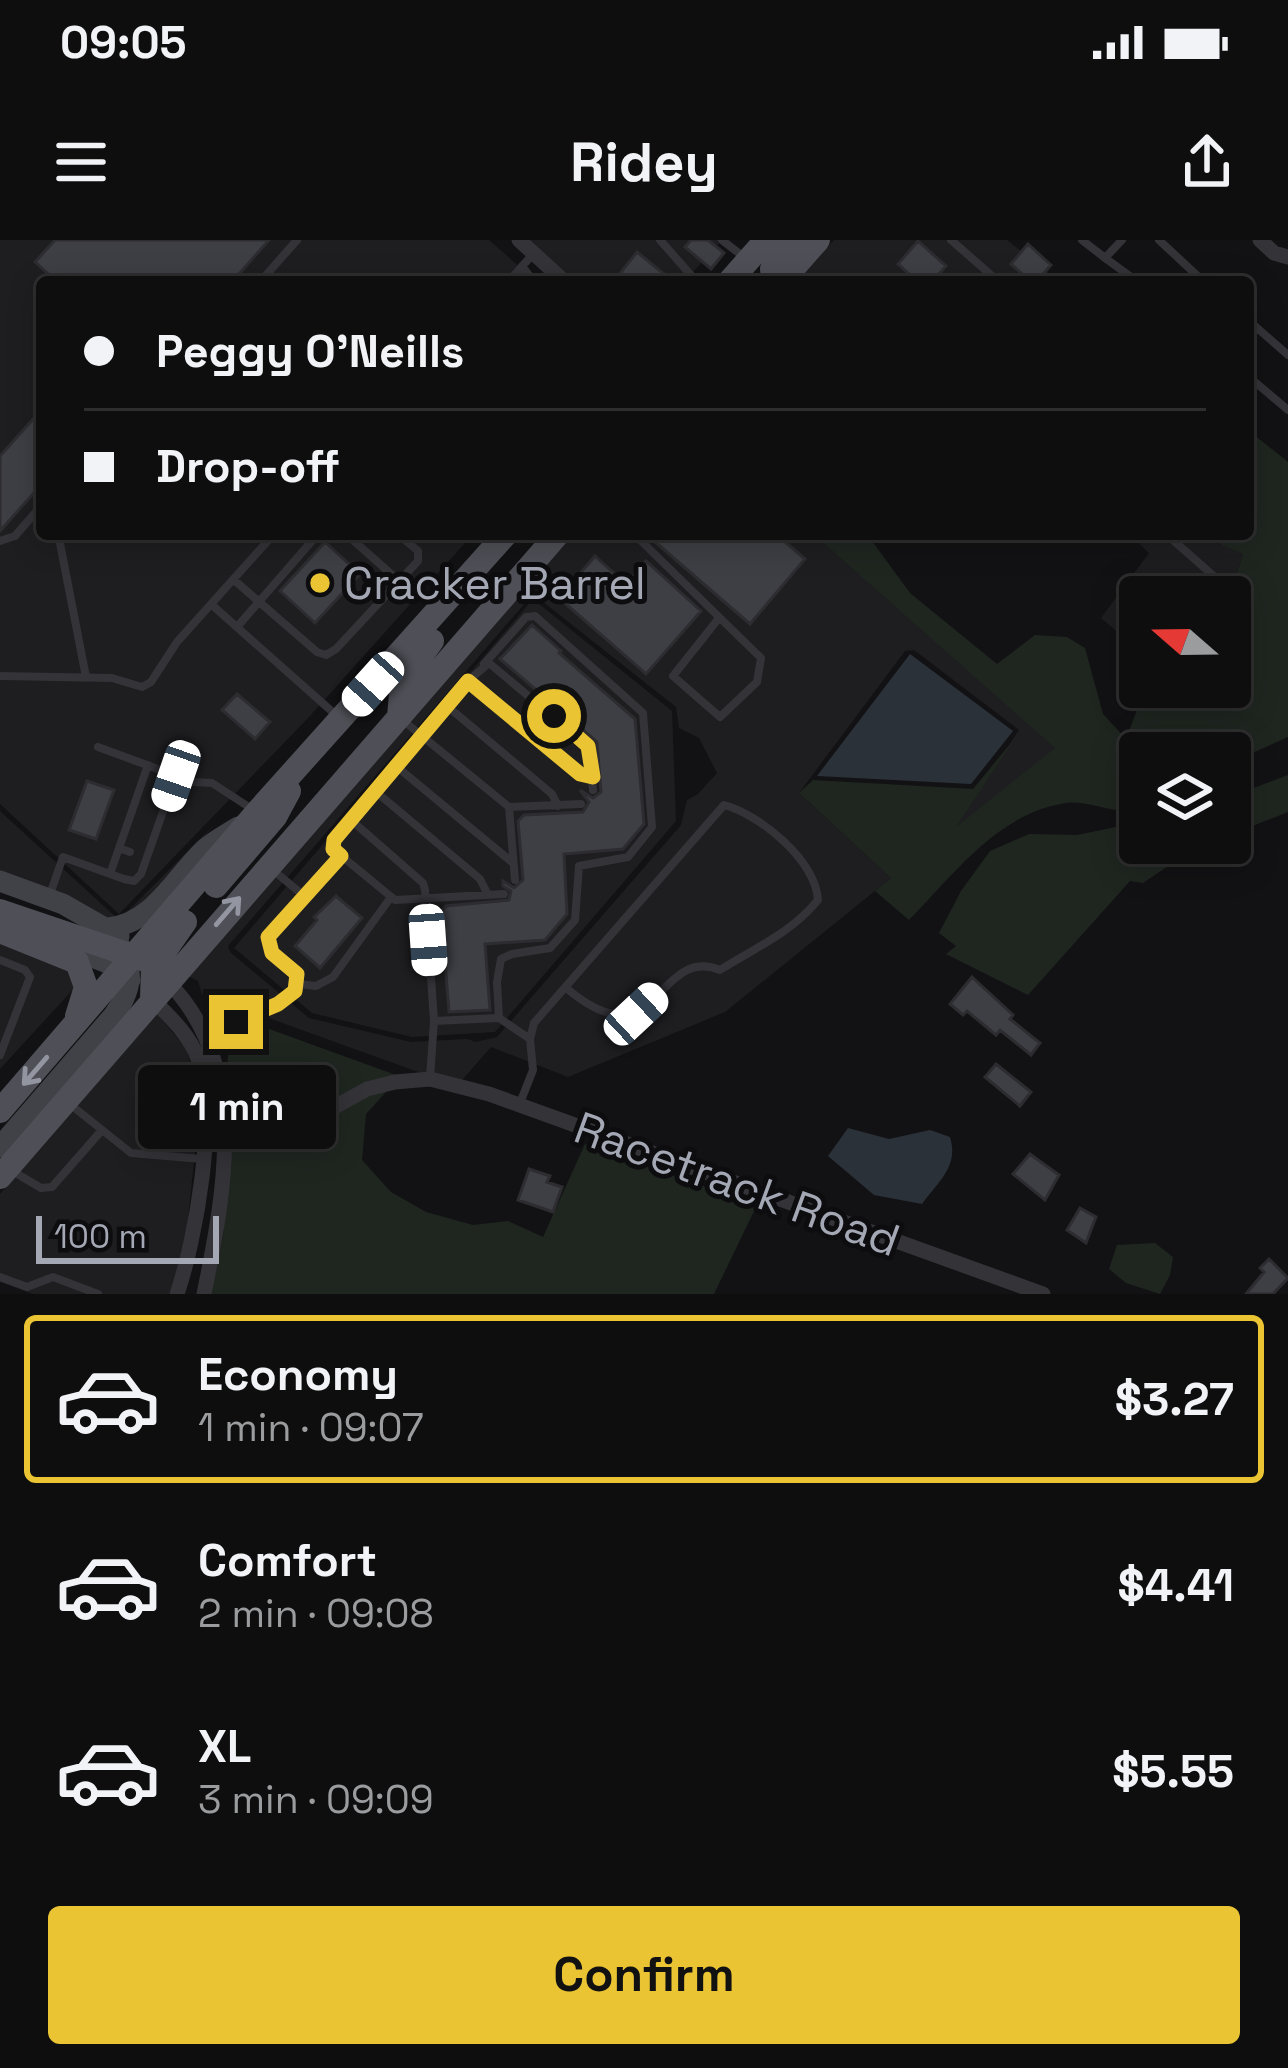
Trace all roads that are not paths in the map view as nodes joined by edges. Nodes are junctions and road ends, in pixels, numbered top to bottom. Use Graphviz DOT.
graph roads {
  1 [pos="298,240"];
  2 [pos="519,240"];
  3 [pos="660,240"];
  4 [pos="722,240"];
  5 [pos="766,240"];
  6 [pos="791,240"];
  7 [pos="818,240"];
  8 [pos="951,240"];
  9 [pos="1082,240"];
  10 [pos="1122,240"];
  11 [pos="1159,240"];
  12 [pos="1260,240"];
  13 [pos="1288,257"];
  14 [pos="1105,258"];
  15 [pos="528,259"];
  16 [pos="748,260"];
  17 [pos="265,276"];
  18 [pos="513,276"];
  19 [pos="529,276"];
  20 [pos="555,276"];
  21 [pos="692,276"];
  22 [pos="734,276"];
  23 [pos="775,276"];
  24 [pos="783,276"];
  25 [pos="993,276"];
  26 [pos="1130,276"];
  27 [pos="1198,276"];
  28 [pos="1254,325"];
  29 [pos="1288,355"];
  30 [pos="1254,381"];
  31 [pos="1288,410"];
  32 [pos="36,512"];
  33 [pos="33,515"];
  34 [pos="36,518"];
  35 [pos="59,540"];
  36 [pos="269,540"];
  37 [pos="313,540"];
  38 [pos="353,540"];
  39 [pos="404,540"];
  40 [pos="500,540"];
  41 [pos="502,540"];
  42 [pos="537,540"];
  43 [pos="553,540"];
  44 [pos="640,540"];
  45 [pos="1173,540"];
  46 [pos="0,541"];
  47 [pos="522,576"];
  48 [pos="1214,576"];
  49 [pos="234,580"];
  50 [pos="399,581"];
  51 [pos="259,601"];
  52 [pos="212,605"];
  53 [pos="719,618"];
  54 [pos="237,627"];
  55 [pos="484,664"];
  56 [pos="0,676"];
  57 [pos="86,677"];
  58 [pos="468,681"];
  59 [pos="447,706"];
  60 [pos="399,717"];
  61 [pos="342,720"];
  62 [pos="422,736"];
  63 [pos="98,747"];
  64 [pos="305,761"];
  65 [pos="148,765"];
  66 [pos="396,766"];
  67 [pos="176,776"];
  68 [pos="593,777"];
  69 [pos="593,790"];
  70 [pos="375,791"];
  71 [pos="139,792"];
  72 [pos="150,796"];
  73 [pos="581,804"];
  74 [pos="134,806"];
  75 [pos="558,806"];
  76 [pos="509,808"];
  77 [pos="145,810"];
  78 [pos="253,816"];
  79 [pos="130,819"];
  80 [pos="351,820"];
  81 [pos="141,823"];
  82 [pos="124,833"];
  83 [pos="136,837"];
  84 [pos="119,848"];
  85 [pos="130,852"];
  86 [pos="341,856"];
  87 [pos="513,862"];
  88 [pos="268,865"];
  89 [pos="110,874"];
  90 [pos="515,880"];
  91 [pos="0,885"];
  92 [pos="504,894"];
  93 [pos="488,895"];
  94 [pos="304,896"];
  95 [pos="391,897"];
  96 [pos="49,898"];
  97 [pos="425,900"];
  98 [pos="2,928"];
  99 [pos="109,928"];
  100 [pos="0,960"];
  101 [pos="141,968"];
  102 [pos="298,984"];
  103 [pos="565,987"];
  104 [pos="499,1018"];
  105 [pos="434,1021"];
  106 [pos="70,1030"];
  107 [pos="206,1034"];
  108 [pos="530,1039"];
  109 [pos="0,1055"];
  110 [pos="430,1079"];
  111 [pos="66,1101"];
  112 [pos="519,1105"];
  113 [pos="0,1112"];
  114 [pos="102,1130"];
  115 [pos="223,1143"];
  116 [pos="202,1151"];
  117 [pos="3,1164"];
  118 [pos="0,1277"];
  119 [pos="98,1294"];
  120 [pos="177,1294"];
  121 [pos="204,1294"];
  122 [pos="1043,1294"];
  1 -- 17 [label="lane"];
  2 -- 15 [label="street"];
  3 -- 21 [label="lane"];
  4 -- 16 [label="lane"];
  5 -- 16 [label="main road"];
  6 -- 23 [label="main road"];
  7 -- 24 [label="main road"];
  8 -- 25 [label="lane"];
  9 -- 14 [label="lane"];
  10 -- 14 [label="lane"];
  11 -- 27 [label="lane"];
  12 -- 13 [label="street"];
  14 -- 26 [label="lane"];
  15 -- 18 [label="lane"];
  15 -- 19 [label="lane"];
  15 -- 20 [label="street"];
  16 -- 22 [label="main road"];
  28 -- 29 [label="lane"];
  30 -- 31 [label="lane"];
  32 -- 33 [label="lane"];
  33 -- 34 [label="lane"];
  33 -- 46 [label="lane"];
  35 -- 57 [label="lane"];
  36 -- 49 [label="lane"];
  37 -- 51 [label="lane"];
  38 -- 50 [label="lane"];
  39 -- 50 [label="lane"];
  40 -- 61 [label="main road"];
  41 -- 60 [label="main road"];
  42 -- 47 [label="main road"];
  43 -- 47 [label="main road"];
  44 -- 53 [label="lane"];
  45 -- 48 [label="lane"];
  47 -- 60 [label="main road"];
  49 -- 51 [label="lane"];
  49 -- 52 [label="lane"];
  50 -- 51 [label="lane"];
  51 -- 54 [label="lane"];
  52 -- 54 [label="lane"];
  52 -- 57 [label="lane"];
  53 -- 53 [label="lane"];
  54 -- 61 [label="lane"];
  55 -- 58 [label="lane"];
  55 -- 68 [label="lane"];
  55 -- 104 [label="lane"];
  56 -- 57 [label="lane"];
  58 -- 59 [label="lane"];
  58 -- 68 [label="lane"];
  59 -- 62 [label="lane"];
  59 -- 75 [label="lane"];
  60 -- 62 [label="lane"];
  60 -- 88 [label="main road"];
  61 -- 64 [label="main road"];
  62 -- 66 [label="lane"];
  62 -- 76 [label="lane"];
  63 -- 65 [label="lane"];
  64 -- 78 [label="main road"];
  64 -- 101 [label="main road"];
  65 -- 67 [label="lane"];
  65 -- 71 [label="lane"];
  66 -- 70 [label="lane"];
  66 -- 87 [label="lane"];
  67 -- 78 [label="lane"];
  67 -- 89 [label="lane"];
  68 -- 69 [label="lane"];
  70 -- 80 [label="lane"];
  70 -- 93 [label="lane"];
  71 -- 72 [label="lane"];
  71 -- 74 [label="lane"];
  73 -- 75 [label="lane"];
  74 -- 77 [label="lane"];
  74 -- 79 [label="lane"];
  75 -- 76 [label="lane"];
  76 -- 87 [label="lane"];
  78 -- 99 [label="main road"];
  78 -- 101 [label="main road"];
  79 -- 81 [label="lane"];
  79 -- 82 [label="lane"];
  80 -- 86 [label="lane"];
  80 -- 97 [label="lane"];
  82 -- 83 [label="lane"];
  82 -- 84 [label="lane"];
  84 -- 85 [label="lane"];
  84 -- 89 [label="lane"];
  86 -- 94 [label="lane"];
  86 -- 95 [label="lane"];
  87 -- 90 [label="lane"];
  88 -- 94 [label="lane"];
  101 -- 88 [label="main road, one-way"];
  89 -- 96 [label="lane"];
  91 -- 96 [label="main road"];
  92 -- 93 [label="lane"];
  93 -- 97 [label="lane"];
  94 -- 102 [label="lane"];
  95 -- 97 [label="lane"];
  95 -- 102 [label="lane"];
  96 -- 99 [label="main road"];
  97 -- 105 [label="lane"];
  98 -- 101 [label="main road"];
  98 -- 106 [label="main road"];
  99 -- 101 [label="main road"];
  100 -- 109 [label="lane"];
  101 -- 106 [label="main road"];
  101 -- 107 [label="street"];
  101 -- 111 [label="main road"];
  101 -- 116 [label="street"];
  101 -- 117 [label="main road"];
  102 -- 107 [label="lane"];
  103 -- 103 [label="lane"];
  103 -- 108 [label="lane"];
  104 -- 105 [label="lane"];
  104 -- 108 [label="lane"];
  105 -- 110 [label="lane"];
  106 -- 113 [label="main road, one-way"];
  107 -- 115 [label="street"];
  108 -- 112 [label="lane"];
  110 -- 112 [label="street, Racetrack Road"];
  110 -- 115 [label="street"];
  111 -- 114 [label="lane"];
  111 -- 117 [label="main road"];
  112 -- 122 [label="street, Racetrack Road"];
  114 -- 116 [label="lane"];
  114 -- 117 [label="lane"];
  115 -- 116 [label="street"];
  115 -- 121 [label="street"];
  116 -- 120 [label="street"];
  118 -- 119 [label="lane"];
}
